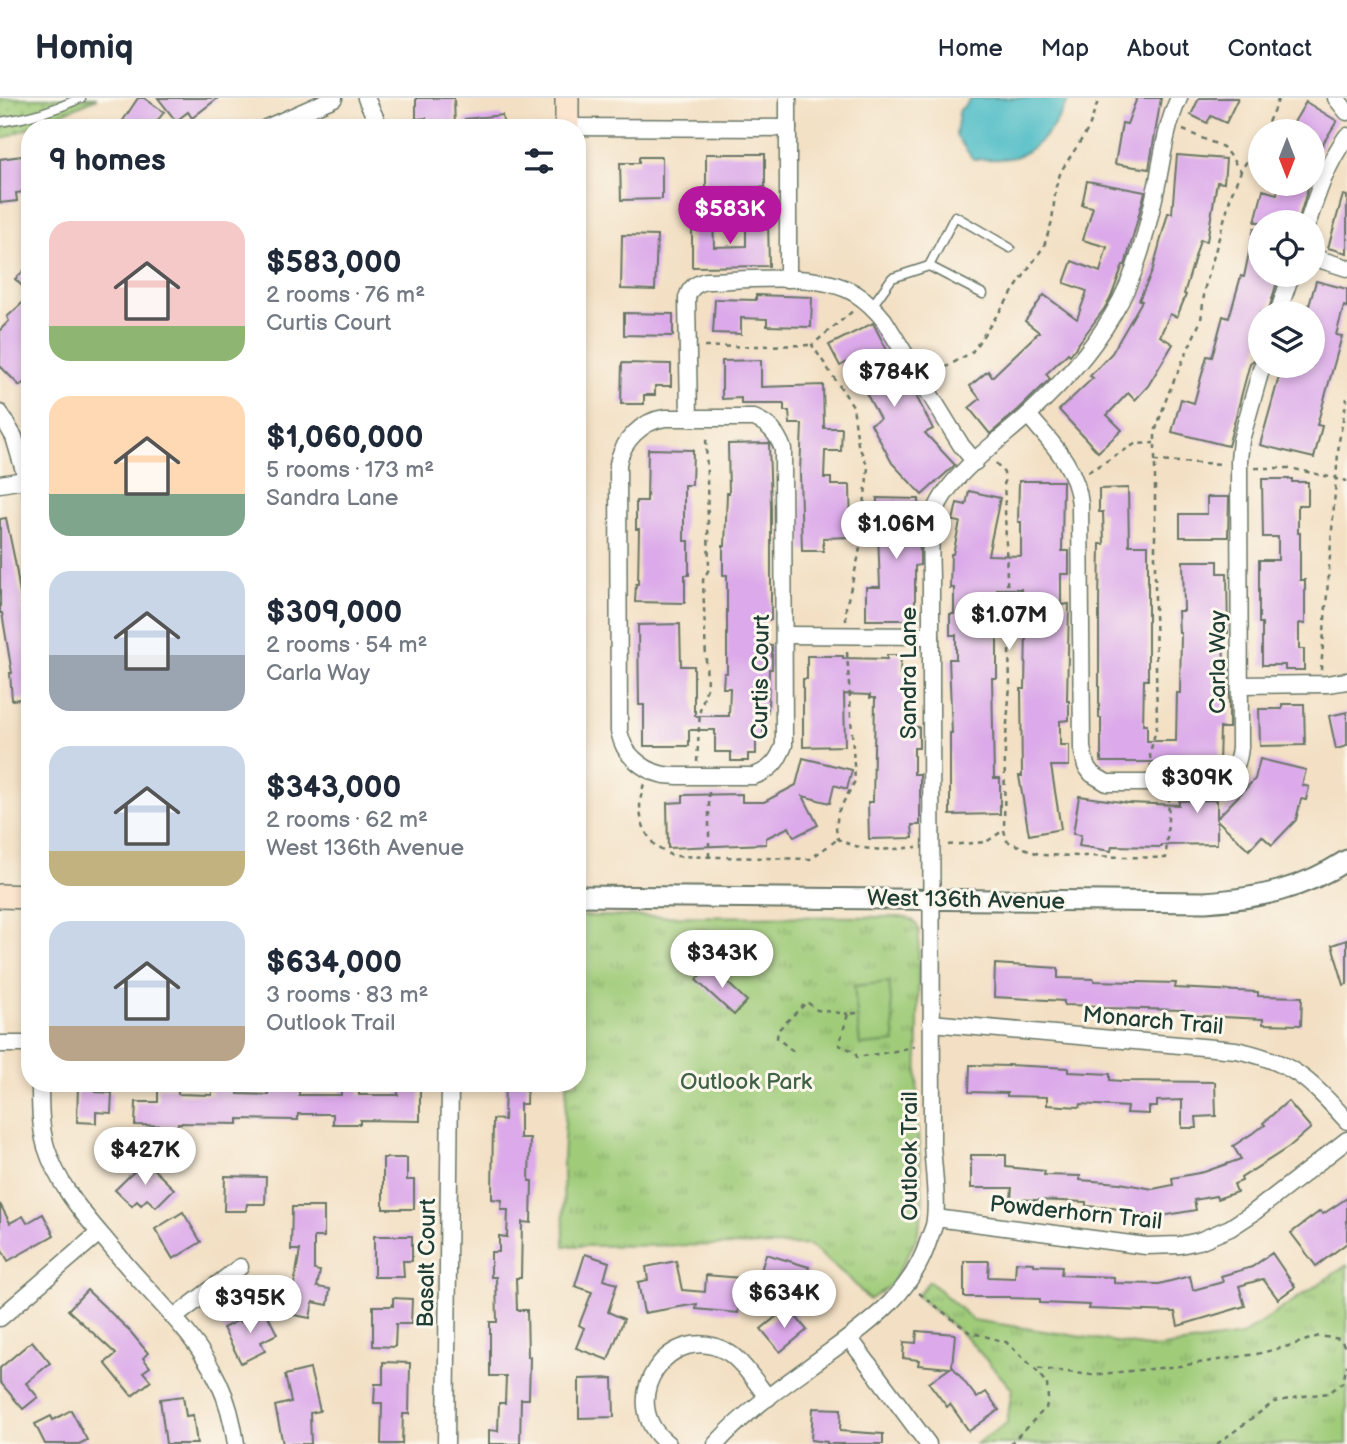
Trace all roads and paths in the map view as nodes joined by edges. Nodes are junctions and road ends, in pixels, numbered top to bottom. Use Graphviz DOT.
graph roads {
  1 [pos="81,98"];
  2 [pos="334,98"];
  3 [pos="366,98"];
  4 [pos="567,98"];
  5 [pos="788,98"];
  6 [pos="1099,98"];
  7 [pos="1180,98"];
  8 [pos="1279,98"];
  9 [pos="1336,98"];
  10 [pos="1347,112"];
  11 [pos="286,119"];
  12 [pos="376,119"];
  13 [pos="567,119"];
  14 [pos="1269,119"];
  15 [pos="0,122"];
  16 [pos="1170,125"];
  17 [pos="586,127"];
  18 [pos="788,128"];
  19 [pos="1347,136"];
  20 [pos="1248,159"];
  21 [pos="1241,171"];
  22 [pos="1312,210"];
  23 [pos="1010,248"];
  24 [pos="1325,261"];
  25 [pos="929,265"];
  26 [pos="1347,268"];
  27 [pos="788,279"];
  28 [pos="983,294"];
  29 [pos="869,304"];
  30 [pos="812,345"];
  31 [pos="688,347"];
  32 [pos="1259,378"];
  33 [pos="922,381"];
  34 [pos="1347,398"];
  35 [pos="0,414"];
  36 [pos="1028,415"];
  37 [pos="698,418"];
  38 [pos="1154,443"];
  39 [pos="981,457"];
  40 [pos="21,458"];
  41 [pos="1075,479"];
  42 [pos="21,483"];
  43 [pos="0,484"];
  44 [pos="784,635"];
  45 [pos="846,636"];
  46 [pos="931,636"];
  47 [pos="1347,681"];
  48 [pos="1320,684"];
  49 [pos="1240,685"];
  50 [pos="649,771"];
  51 [pos="696,776"];
  52 [pos="1151,783"];
  53 [pos="1004,830"];
  54 [pos="838,839"];
  55 [pos="931,846"];
  56 [pos="709,858"];
  57 [pos="1347,860"];
  58 [pos="0,896"];
  59 [pos="586,896"];
  60 [pos="21,897"];
  61 [pos="932,898"];
  62 [pos="857,1013"];
  63 [pos="848,1014"];
  64 [pos="931,1023"];
  65 [pos="931,1041"];
  66 [pos="0,1044"];
  67 [pos="21,1044"];
  68 [pos="793,1051"];
  69 [pos="40,1092"];
  70 [pos="450,1092"];
  71 [pos="1347,1121"];
  72 [pos="1347,1140"];
  73 [pos="936,1218"];
  74 [pos="99,1233"];
  75 [pos="240,1267"];
  76 [pos="908,1284"];
  77 [pos="175,1317"];
  78 [pos="0,1318"];
  79 [pos="850,1339"];
  80 [pos="1347,1350"];
  81 [pos="1347,1365"];
  82 [pos="1034,1368"];
  83 [pos="768,1398"];
  84 [pos="236,1444"];
  85 [pos="446,1444"];
  86 [pos="668,1444"];
  87 [pos="716,1444"];
  88 [pos="928,1444"];
  89 [pos="1010,1444"];
  90 [pos="1217,1444"];
  1 -- 15 [label="lane"];
  2 -- 11 [label="street"];
  3 -- 12 [label="street"];
  4 -- 13 [label="main road"];
  5 -- 18 [label="street"];
  6 -- 33 [label="path"];
  7 -- 16 [label="street, Sandra Lane"];
  8 -- 14 [label="path"];
  9 -- 10 [label="street"];
  16 -- 21 [label="path"];
  16 -- 36 [label="street, Sandra Lane"];
  17 -- 18 [label="street"];
  18 -- 27 [label="street"];
  19 -- 22 [label="street"];
  20 -- 21 [label="path"];
  21 -- 38 [label="path"];
  23 -- 25 [label="lane"];
  24 -- 26 [label="street"];
  25 -- 28 [label="lane"];
  25 -- 29 [label="lane"];
  27 -- 29 [label="street"];
  27 -- 31 [label="street"];
  29 -- 30 [label="path"];
  29 -- 33 [label="street"];
  30 -- 31 [label="path"];
  30 -- 45 [label="path"];
  31 -- 37 [label="street"];
  32 -- 49 [label="street, Carla Way"];
  33 -- 39 [label="street"];
  34 -- 48 [label="path"];
  35 -- 40 [label="street"];
  36 -- 39 [label="street, Sandra Lane"];
  36 -- 41 [label="street, Carla Way"];
  37 -- 44 [label="street, Curtis Court"];
  37 -- 50 [label="street, Curtis Court"];
  37 -- 51 [label="path"];
  38 -- 41 [label="path"];
  38 -- 52 [label="path"];
  39 -- 46 [label="street, Sandra Lane"];
  39 -- 53 [label="path"];
  41 -- 52 [label="street, Carla Way"];
  42 -- 43 [label="street"];
  44 -- 45 [label="street"];
  44 -- 51 [label="street, Curtis Court"];
  45 -- 46 [label="street"];
  45 -- 54 [label="path"];
  46 -- 55 [label="street, Sandra Lane"];
  47 -- 48 [label="street"];
  48 -- 49 [label="street"];
  49 -- 52 [label="street, Carla Way"];
  50 -- 51 [label="street, Curtis Court"];
  50 -- 56 [label="path"];
  51 -- 56 [label="path"];
  52 -- 53 [label="path"];
  53 -- 55 [label="path"];
  54 -- 55 [label="path"];
  54 -- 56 [label="path"];
  55 -- 61 [label="street, Sandra Lane"];
  57 -- 61 [label="street, West 136th Avenue"];
  58 -- 60 [label="main road"];
  59 -- 61 [label="street, West 136th Avenue"];
  61 -- 64 [label="street, Outlook Trail"];
  62 -- 63 [label="path"];
  63 -- 65 [label="path"];
  63 -- 68 [label="path"];
  64 -- 65 [label="street, Outlook Trail"];
  64 -- 71 [label="street, Monarch Trail"];
  65 -- 73 [label="street, Outlook Trail"];
  66 -- 67 [label="street"];
  69 -- 74 [label="street"];
  70 -- 85 [label="street, Basalt Court"];
  72 -- 73 [label="street, Powderhorn Trail"];
  73 -- 76 [label="street, Outlook Trail"];
  74 -- 77 [label="street"];
  74 -- 78 [label="street"];
  75 -- 77 [label="street"];
  76 -- 79 [label="street, Outlook Trail"];
  76 -- 82 [label="path"];
  77 -- 84 [label="street"];
  79 -- 83 [label="street, Outlook Trail"];
  79 -- 88 [label="street"];
  80 -- 82 [label="path"];
  81 -- 90 [label="path"];
  82 -- 89 [label="path"];
  83 -- 86 [label="street"];
  83 -- 87 [label="street, Outlook Trail"];
}
